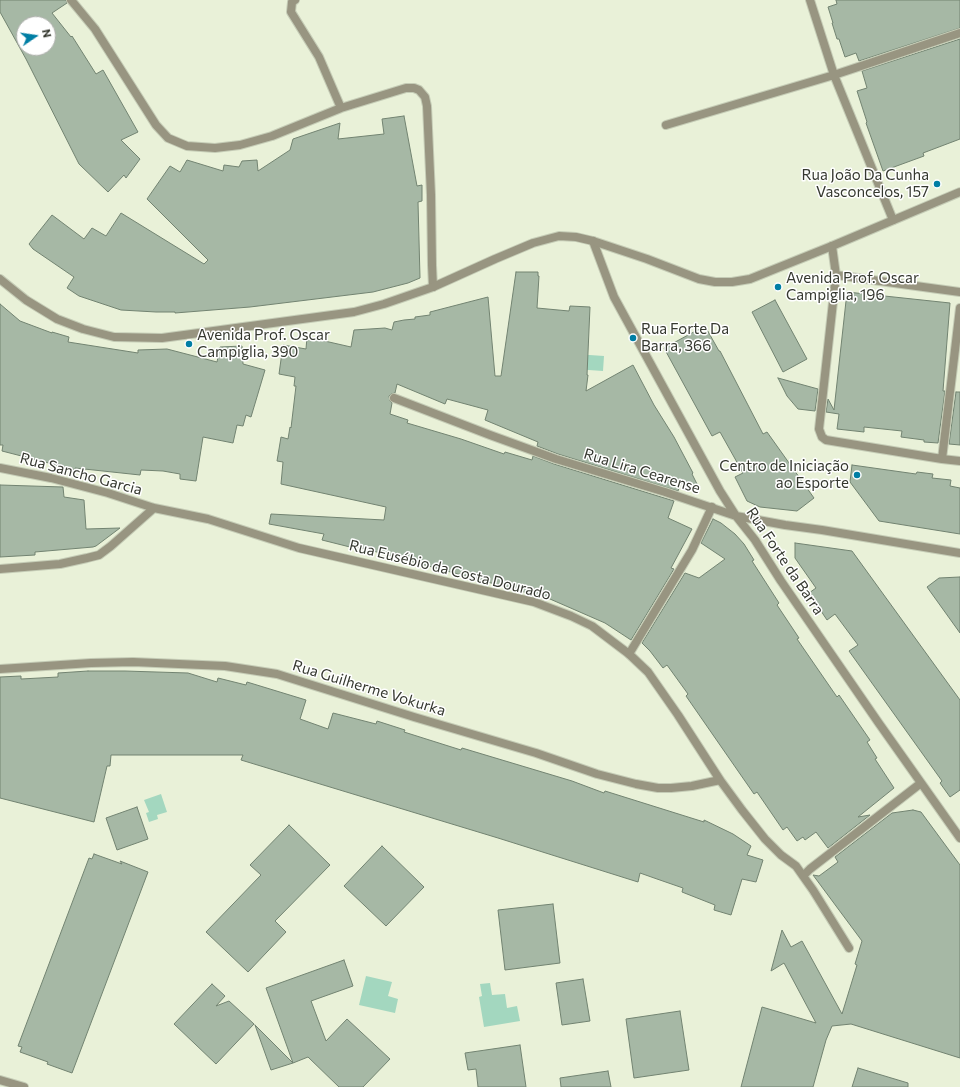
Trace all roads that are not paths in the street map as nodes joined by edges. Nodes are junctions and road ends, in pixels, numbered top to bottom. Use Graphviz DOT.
graph roads {
  1 [pos="71,0"];
  2 [pos="295,0"];
  3 [pos="810,0"];
  4 [pos="960,33"];
  5 [pos="834,75"];
  6 [pos="341,108"];
  7 [pos="666,125"];
  8 [pos="960,192"];
  9 [pos="893,220"];
  10 [pos="593,241"];
  11 [pos="832,246"];
  12 [pos="836,275"];
  13 [pos="0,280"];
  14 [pos="433,287"];
  15 [pos="960,292"];
  16 [pos="960,308"];
  17 [pos="394,398"];
  18 [pos="942,459"];
  19 [pos="960,461"];
  20 [pos="0,468"];
  21 [pos="712,507"];
  22 [pos="154,508"];
  23 [pos="736,516"];
  24 [pos="960,553"];
  25 [pos="0,569"];
  26 [pos="629,654"];
  27 [pos="0,669"];
  28 [pos="720,780"];
  29 [pos="921,783"];
  30 [pos="960,838"];
  31 [pos="803,876"];
  32 [pos="849,948"];
  33 [pos="0,1080"];
  34 [pos="24,1087"];
  1 -- 6 [label="street"];
  2 -- 6 [label="street"];
  3 -- 5 [label="street"];
  4 -- 5 [label="street"];
  5 -- 7 [label="street"];
  5 -- 9 [label="street"];
  6 -- 14 [label="street"];
  8 -- 9 [label="street"];
  9 -- 11 [label="street"];
  10 -- 11 [label="street"];
  10 -- 14 [label="street"];
  10 -- 23 [label="street, Rua Forte da Barra"];
  11 -- 12 [label="street"];
  12 -- 15 [label="street"];
  12 -- 18 [label="street"];
  13 -- 14 [label="street"];
  16 -- 18 [label="street"];
  17 -- 21 [label="street, Rua Lira Cearense"];
  18 -- 19 [label="street"];
  20 -- 22 [label="street, Rua Sancho Garcia"];
  21 -- 23 [label="street, Rua Lira Cearense"];
  21 -- 26 [label="street"];
  22 -- 25 [label="street"];
  22 -- 26 [label="street, Rua Eusébio da Costa Dourado"];
  23 -- 24 [label="street, Rua Lira Cearense"];
  23 -- 29 [label="street, Rua Forte da Barra"];
  26 -- 28 [label="street, Rua Eusébio da Costa Dourado"];
  27 -- 28 [label="street, Rua Guilherme Vokurka"];
  28 -- 31 [label="street, Rua Eusébio da Costa Dourado"];
  29 -- 30 [label="street, Rua Forte da Barra"];
  29 -- 31 [label="street"];
  31 -- 32 [label="street, Rua Eusébio da Costa Dourado"];
  33 -- 34 [label="street"];
}
